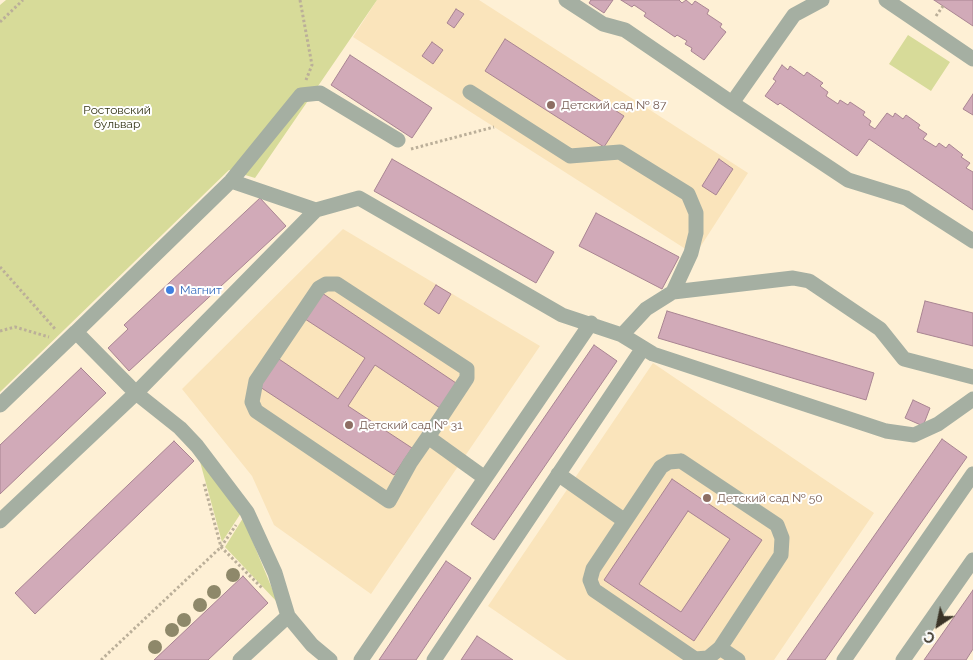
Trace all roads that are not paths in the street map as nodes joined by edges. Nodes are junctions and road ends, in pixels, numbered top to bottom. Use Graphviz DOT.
graph roads {
  1 [pos="566,0"];
  2 [pos="822,0"];
  3 [pos="886,0"];
  4 [pos="973,59"];
  5 [pos="470,92"];
  6 [pos="732,103"];
  7 [pos="398,140"];
  8 [pos="231,181"];
  9 [pos="316,210"];
  10 [pos="973,241"];
  11 [pos="673,292"];
  12 [pos="591,323"];
  13 [pos="622,335"];
  14 [pos="71,337"];
  15 [pos="643,348"];
  16 [pos="973,377"];
  17 [pos="136,393"];
  18 [pos="973,399"];
  19 [pos="0,405"];
  20 [pos="428,437"];
  21 [pos="558,474"];
  22 [pos="973,474"];
  23 [pos="485,478"];
  24 [pos="0,521"];
  25 [pos="625,521"];
  26 [pos="973,560"];
  27 [pos="288,616"];
  28 [pos="720,648"];
  29 [pos="240,660"];
  30 [pos="330,660"];
  31 [pos="361,660"];
  32 [pos="434,660"];
  33 [pos="738,660"];
  34 [pos="844,660"];
  35 [pos="903,660"];
  1 -- 6 [label="lane"];
  2 -- 6 [label="lane"];
  3 -- 4 [label="lane"];
  5 -- 11 [label="lane"];
  6 -- 10 [label="lane"];
  7 -- 8 [label="lane"];
  8 -- 9 [label="lane"];
  8 -- 14 [label="lane"];
  9 -- 12 [label="lane"];
  9 -- 17 [label="lane"];
  11 -- 13 [label="lane"];
  11 -- 16 [label="lane"];
  12 -- 13 [label="lane"];
  12 -- 23 [label="lane"];
  13 -- 15 [label="lane"];
  14 -- 17 [label="lane"];
  14 -- 19 [label="lane"];
  15 -- 18 [label="lane"];
  15 -- 21 [label="lane"];
  17 -- 24 [label="lane"];
  17 -- 27 [label="lane"];
  20 -- 20 [label="lane"];
  20 -- 23 [label="lane"];
  21 -- 25 [label="lane"];
  21 -- 32 [label="lane"];
  22 -- 34 [label="lane"];
  23 -- 31 [label="lane"];
  25 -- 28 [label="lane"];
  25 -- 28 [label="lane"];
  26 -- 35 [label="lane"];
  27 -- 29 [label="lane"];
  27 -- 30 [label="lane"];
  28 -- 33 [label="lane"];
}
